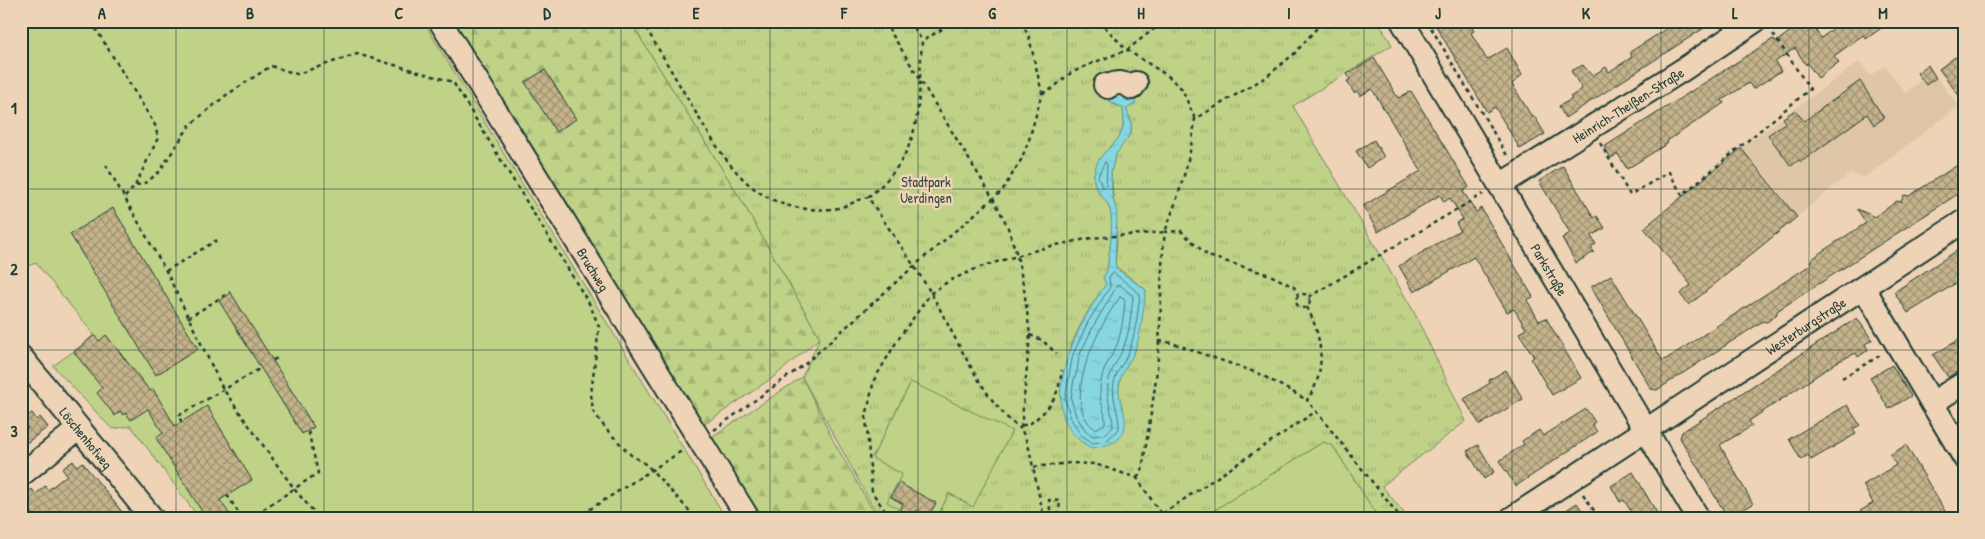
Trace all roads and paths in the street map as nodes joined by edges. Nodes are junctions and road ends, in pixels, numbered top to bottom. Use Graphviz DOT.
graph roads {
  1 [pos="91,21"];
  2 [pos="440,21"];
  3 [pos="642,21"];
  4 [pos="884,21"];
  5 [pos="910,21"];
  6 [pos="956,21"];
  7 [pos="1021,21"];
  8 [pos="1099,21"];
  9 [pos="1164,21"];
  10 [pos="1324,21"];
  11 [pos="1402,21"];
  12 [pos="1427,21"];
  13 [pos="1762,25"];
  14 [pos="922,41"];
  15 [pos="919,79"];
  16 [pos="1136,83"];
  17 [pos="1105,86"];
  18 [pos="1591,128"];
  19 [pos="106,165"];
  20 [pos="1509,179"];
  21 [pos="135,186"];
  22 [pos="868,196"];
  23 [pos="124,197"];
  24 [pos="994,200"];
  25 [pos="1964,221"];
  26 [pos="1165,232"];
  27 [pos="217,240"];
  28 [pos="1018,256"];
  29 [pos="913,267"];
  30 [pos="166,271"];
  31 [pos="230,292"];
  32 [pos="931,293"];
  33 [pos="1298,295"];
  34 [pos="1868,296"];
  35 [pos="1309,297"];
  36 [pos="1307,307"];
  37 [pos="188,318"];
  38 [pos="1030,336"];
  39 [pos="1160,341"];
  40 [pos="1898,345"];
  41 [pos="1057,354"];
  42 [pos="21,357"];
  43 [pos="278,358"];
  44 [pos="273,360"];
  45 [pos="261,368"];
  46 [pos="1062,370"];
  47 [pos="1842,378"];
  48 [pos="1964,383"];
  49 [pos="223,389"];
  50 [pos="1307,400"];
  51 [pos="1932,403"];
  52 [pos="1315,412"];
  53 [pos="182,422"];
  54 [pos="1022,427"];
  55 [pos="78,429"];
  56 [pos="308,430"];
  57 [pos="1647,431"];
  58 [pos="701,439"];
  59 [pos="1964,458"];
  60 [pos="1034,467"];
  61 [pos="652,471"];
  62 [pos="21,475"];
  63 [pos="1137,478"];
  64 [pos="1573,479"];
  65 [pos="295,490"];
  66 [pos="227,495"];
  67 [pos="1162,514"];
  68 [pos="152,518"];
  69 [pos="242,518"];
  70 [pos="250,518"];
  71 [pos="319,518"];
  72 [pos="576,518"];
  73 [pos="696,518"];
  74 [pos="748,518"];
  75 [pos="890,518"];
  76 [pos="1044,518"];
  77 [pos="1050,518"];
  78 [pos="1058,518"];
  79 [pos="1156,518"];
  80 [pos="1401,518"];
  81 [pos="1512,518"];
  82 [pos="1595,518"];
  83 [pos="1698,518"];
  1 -- 21 [label="path"];
  2 -- 58 [label="street, Bruchweg"];
  3 -- 22 [label="path"];
  4 -- 15 [label="path"];
  5 -- 14 [label="path"];
  6 -- 14 [label="path"];
  7 -- 24 [label="path"];
  8 -- 9 [label="path"];
  10 -- 26 [label="path"];
  11 -- 20 [label="street, Parkstraße"];
  12 -- 20 [label="path"];
  13 -- 18 [label="street, Heinrich-Theißen-Straße"];
  13 -- 18 [label="path"];
  14 -- 15 [label="path"];
  15 -- 22 [label="path"];
  15 -- 24 [label="path"];
  16 -- 17 [label="street"];
  18 -- 20 [label="street, Heinrich-Theißen-Straße"];
  19 -- 23 [label="path"];
  20 -- 35 [label="path"];
  20 -- 57 [label="street, Parkstraße"];
  21 -- 23 [label="path"];
  21 -- 61 [label="path"];
  22 -- 29 [label="path"];
  23 -- 30 [label="path"];
  24 -- 28 [label="path"];
  24 -- 29 [label="path"];
  25 -- 57 [label="street, Westerburgstraße"];
  26 -- 28 [label="path"];
  26 -- 33 [label="path"];
  26 -- 39 [label="path"];
  27 -- 30 [label="path"];
  28 -- 32 [label="path"];
  28 -- 38 [label="path"];
  29 -- 32 [label="path"];
  29 -- 58 [label="path"];
  30 -- 37 [label="path"];
  31 -- 37 [label="path"];
  32 -- 54 [label="path"];
  32 -- 75 [label="path"];
  33 -- 35 [label="path"];
  33 -- 36 [label="path"];
  34 -- 40 [label="street"];
  35 -- 36 [label="path"];
  36 -- 50 [label="path"];
  37 -- 49 [label="path"];
  38 -- 41 [label="path"];
  38 -- 54 [label="path"];
  39 -- 50 [label="path"];
  39 -- 63 [label="path"];
  40 -- 47 [label="path"];
  40 -- 51 [label="street"];
  42 -- 55 [label="street, Löschenhofweg"];
  43 -- 44 [label="path"];
  45 -- 49 [label="path"];
  46 -- 54 [label="path"];
  48 -- 51 [label="street"];
  49 -- 53 [label="path"];
  49 -- 65 [label="path"];
  50 -- 52 [label="path"];
  51 -- 59 [label="street"];
  52 -- 67 [label="path"];
  52 -- 80 [label="path"];
  54 -- 60 [label="path"];
  55 -- 62 [label="street"];
  55 -- 68 [label="street, Löschenhofweg"];
  56 -- 65 [label="path"];
  57 -- 64 [label="street, Westerburgstraße"];
  57 -- 83 [label="street, Parkstraße"];
  58 -- 61 [label="path"];
  58 -- 74 [label="street, Bruchweg"];
  60 -- 63 [label="path"];
  60 -- 76 [label="path"];
  61 -- 72 [label="path"];
  61 -- 73 [label="path"];
  63 -- 67 [label="path"];
  64 -- 81 [label="street, Westerburgstraße"];
  64 -- 82 [label="path"];
  65 -- 70 [label="path"];
  65 -- 71 [label="path"];
  66 -- 69 [label="path"];
  67 -- 79 [label="path"];
  77 -- 78 [label="path"];
}
